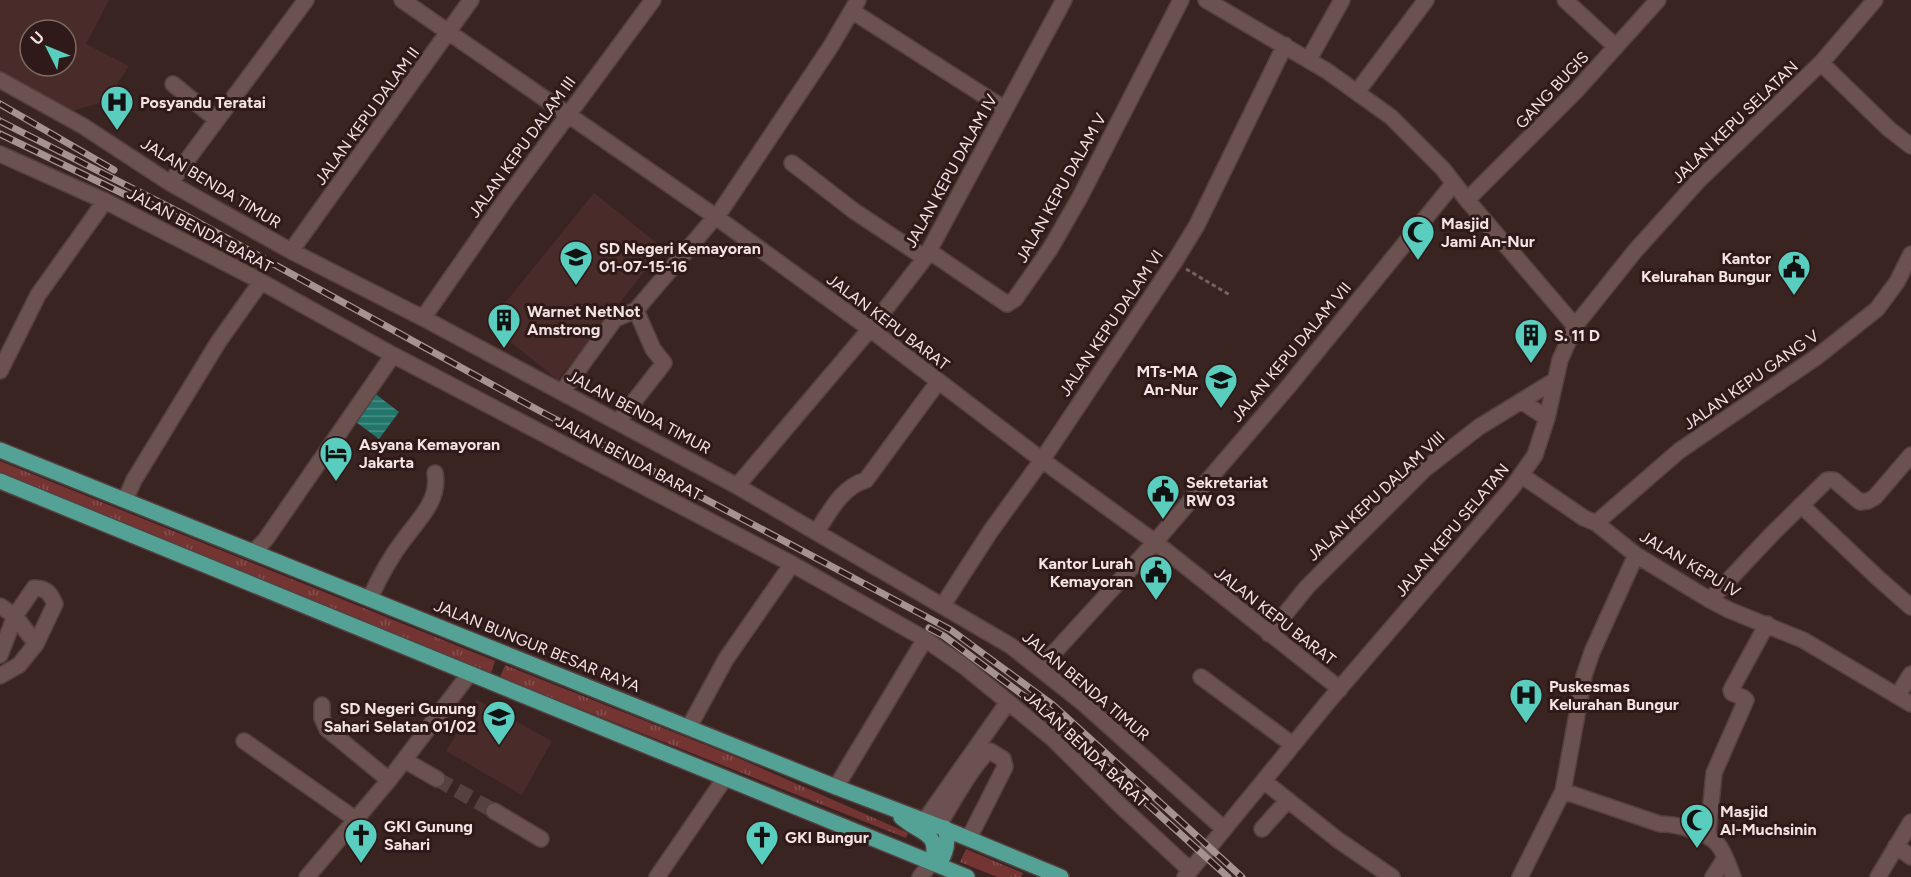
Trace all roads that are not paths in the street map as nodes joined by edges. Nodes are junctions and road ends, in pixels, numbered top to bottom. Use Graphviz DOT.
graph roads {
  1 [pos="306,0"];
  2 [pos="402,0"];
  3 [pos="471,0"];
  4 [pos="653,0"];
  5 [pos="1064,0"];
  6 [pos="1181,0"];
  7 [pos="1206,0"];
  8 [pos="1342,0"];
  9 [pos="1426,0"];
  10 [pos="1565,0"];
  11 [pos="1658,0"];
  12 [pos="1875,0"];
  13 [pos="855,6"];
  14 [pos="449,33"];
  15 [pos="1285,45"];
  16 [pos="1616,47"];
  17 [pos="1309,59"];
  18 [pos="1821,63"];
  19 [pos="0,80"];
  20 [pos="173,84"];
  21 [pos="1357,92"];
  22 [pos="1005,109"];
  23 [pos="568,115"];
  24 [pos="217,120"];
  25 [pos="1911,146"];
  26 [pos="0,154"];
  27 [pos="792,163"];
  28 [pos="170,183"];
  29 [pos="1454,183"];
  30 [pos="1467,200"];
  31 [pos="105,201"];
  32 [pos="716,217"];
  33 [pos="291,251"];
  34 [pos="1911,254"];
  35 [pos="927,255"];
  36 [pos="261,282"];
  37 [pos="636,310"];
  38 [pos="423,318"];
  39 [pos="1575,326"];
  40 [pos="870,329"];
  41 [pos="393,355"];
  42 [pos="0,371"];
  43 [pos="1554,381"];
  44 [pos="938,382"];
  45 [pos="562,392"];
  46 [pos="1521,401"];
  47 [pos="1546,418"];
  48 [pos="618,422"];
  49 [pos="0,450"];
  50 [pos="1911,455"];
  51 [pos="1042,460"];
  52 [pos="435,472"];
  53 [pos="1521,475"];
  54 [pos="0,481"];
  55 [pos="737,486"];
  56 [pos="125,500"];
  57 [pos="1801,505"];
  58 [pos="1596,523"];
  59 [pos="817,531"];
  60 [pos="1155,542"];
  61 [pos="254,552"];
  62 [pos="1636,555"];
  63 [pos="792,564"];
  64 [pos="370,598"];
  65 [pos="1710,600"];
  66 [pos="943,605"];
  67 [pos="0,606"];
  68 [pos="1911,607"];
  69 [pos="15,616"];
  70 [pos="1767,624"];
  71 [pos="1269,634"];
  72 [pos="925,639"];
  73 [pos="36,644"];
  74 [pos="0,655"];
  75 [pos="1040,668"];
  76 [pos="470,673"];
  77 [pos="1911,674"];
  78 [pos="0,676"];
  79 [pos="1201,677"];
  80 [pos="1340,689"];
  81 [pos="1904,700"];
  82 [pos="1008,702"];
  83 [pos="322,705"];
  84 [pos="689,727"];
  85 [pos="244,741"];
  86 [pos="1293,745"];
  87 [pos="404,760"];
  88 [pos="725,778"];
  89 [pos="437,779"];
  90 [pos="388,780"];
  91 [pos="1265,782"];
  92 [pos="836,787"];
  93 [pos="1563,791"];
  94 [pos="1288,800"];
  95 [pos="891,808"];
  96 [pos="494,812"];
  97 [pos="355,819"];
  98 [pos="1911,822"];
  99 [pos="936,825"];
  100 [pos="1224,829"];
  101 [pos="1262,829"];
  102 [pos="1708,834"];
  103 [pos="967,837"];
  104 [pos="541,839"];
  105 [pos="1896,846"];
  106 [pos="1911,857"];
  107 [pos="1725,858"];
  108 [pos="940,865"];
  109 [pos="1188,873"];
  110 [pos="1043,874"];
  111 [pos="307,877"];
  112 [pos="657,877"];
  113 [pos="920,877"];
  114 [pos="967,877"];
  115 [pos="1061,877"];
  116 [pos="1392,877"];
  117 [pos="1520,877"];
  118 [pos="1713,877"];
  119 [pos="1733,877"];
  120 [pos="1878,877"];
  1 -- 24 [label="street"];
  2 -- 14 [label="street, JALAN KEPU BARAT"];
  3 -- 14 [label="street, JALAN KEPU DALAM II"];
  4 -- 23 [label="street, JALAN KEPU DALAM III"];
  5 -- 22 [label="street, JALAN KEPU DALAM IV"];
  6 -- 35 [label="street, JALAN KEPU DALAM V"];
  7 -- 15 [label="street"];
  8 -- 17 [label="street"];
  9 -- 21 [label="street"];
  10 -- 16 [label="street"];
  11 -- 16 [label="street, GANG BUGIS"];
  12 -- 18 [label="street, JALAN KEPU SELATAN"];
  13 -- 22 [label="street"];
  13 -- 32 [label="street"];
  14 -- 23 [label="street, JALAN KEPU BARAT"];
  14 -- 33 [label="street, JALAN KEPU DALAM II"];
  15 -- 17 [label="street"];
  15 -- 51 [label="street, JALAN KEPU DALAM VI"];
  16 -- 30 [label="street, GANG BUGIS"];
  17 -- 21 [label="street"];
  18 -- 25 [label="street"];
  18 -- 39 [label="street, JALAN KEPU SELATAN"];
  19 -- 28 [label="street, JALAN BENDA TIMUR"];
  20 -- 24 [label="street"];
  21 -- 29 [label="street"];
  22 -- 35 [label="street, JALAN KEPU DALAM IV"];
  23 -- 32 [label="street, JALAN KEPU BARAT"];
  23 -- 38 [label="street, JALAN KEPU DALAM III"];
  24 -- 28 [label="street"];
  26 -- 31 [label="street, JALAN BENDA BARAT"];
  27 -- 35 [label="street"];
  28 -- 33 [label="street, JALAN BENDA TIMUR"];
  29 -- 30 [label="street"];
  29 -- 60 [label="street, JALAN KEPU DALAM VII"];
  30 -- 39 [label="street"];
  31 -- 36 [label="street, JALAN BENDA BARAT"];
  31 -- 42 [label="street"];
  32 -- 37 [label="street"];
  32 -- 40 [label="street, JALAN KEPU BARAT"];
  33 -- 38 [label="street, JALAN BENDA TIMUR"];
  34 -- 58 [label="street, JALAN KEPU GANG V"];
  35 -- 40 [label="street, JALAN KEPU DALAM IV"];
  36 -- 41 [label="street, JALAN BENDA BARAT"];
  36 -- 56 [label="street"];
  37 -- 45 [label="street"];
  37 -- 48 [label="street"];
  38 -- 45 [label="street, JALAN BENDA TIMUR"];
  39 -- 43 [label="street, JALAN KEPU SELATAN"];
  40 -- 44 [label="street, JALAN KEPU BARAT"];
  40 -- 55 [label="street, JALAN KEPU DALAM IV"];
  41 -- 61 [label="street"];
  41 -- 63 [label="street, JALAN BENDA BARAT"];
  43 -- 46 [label="street, JALAN KEPU DALAM VIII"];
  43 -- 47 [label="street, JALAN KEPU SELATAN"];
  44 -- 51 [label="street, JALAN KEPU BARAT"];
  44 -- 59 [label="street"];
  45 -- 48 [label="street, JALAN BENDA TIMUR"];
  46 -- 47 [label="street"];
  46 -- 71 [label="street, JALAN KEPU DALAM VIII"];
  47 -- 53 [label="street, JALAN KEPU SELATAN"];
  48 -- 55 [label="street, JALAN BENDA TIMUR"];
  49 -- 56 [label="main road, JALAN BUNGUR BESAR RAYA"];
  50 -- 57 [label="street"];
  51 -- 60 [label="street, JALAN KEPU BARAT"];
  51 -- 66 [label="street, JALAN KEPU DALAM VI"];
  52 -- 64 [label="street"];
  53 -- 58 [label="street, JALAN KEPU IV"];
  53 -- 80 [label="street, JALAN KEPU SELATAN"];
  54 -- 76 [label="main road"];
  55 -- 59 [label="street, JALAN BENDA TIMUR"];
  56 -- 61 [label="main road, JALAN BUNGUR BESAR RAYA"];
  57 -- 65 [label="street"];
  57 -- 68 [label="street"];
  58 -- 62 [label="street, JALAN KEPU IV"];
  59 -- 66 [label="street, JALAN BENDA TIMUR"];
  60 -- 71 [label="street, JALAN KEPU BARAT"];
  60 -- 75 [label="street"];
  61 -- 64 [label="main road, JALAN BUNGUR BESAR RAYA"];
  62 -- 65 [label="street, JALAN KEPU IV"];
  62 -- 93 [label="street"];
  63 -- 72 [label="street, JALAN BENDA BARAT"];
  63 -- 84 [label="street"];
  64 -- 84 [label="main road, JALAN BUNGUR BESAR RAYA"];
  65 -- 70 [label="street, JALAN KEPU IV"];
  66 -- 75 [label="street, JALAN BENDA TIMUR"];
  67 -- 69 [label="street"];
  69 -- 73 [label="street"];
  69 -- 73 [label="street"];
  69 -- 74 [label="street"];
  70 -- 81 [label="street, JALAN KEPU IV"];
  70 -- 102 [label="street"];
  71 -- 80 [label="street, JALAN KEPU BARAT"];
  72 -- 82 [label="street, JALAN BENDA BARAT"];
  72 -- 92 [label="street"];
  73 -- 78 [label="street"];
  75 -- 100 [label="street, JALAN BENDA TIMUR"];
  76 -- 87 [label="street"];
  76 -- 88 [label="main road"];
  77 -- 81 [label="street"];
  79 -- 86 [label="street"];
  80 -- 86 [label="street, JALAN KEPU SELATAN"];
  82 -- 99 [label="street"];
  82 -- 109 [label="street, JALAN BENDA BARAT"];
  83 -- 90 [label="street"];
  84 -- 92 [label="main road, JALAN BUNGUR BESAR RAYA"];
  85 -- 97 [label="street"];
  86 -- 91 [label="street, JALAN KEPU SELATAN"];
  87 -- 89 [label="street"];
  87 -- 90 [label="street"];
  88 -- 108 [label="main road"];
  88 -- 112 [label="street"];
  90 -- 97 [label="street"];
  91 -- 94 [label="street"];
  91 -- 100 [label="street, JALAN KEPU SELATAN"];
  92 -- 95 [label="main road, JALAN BUNGUR BESAR RAYA"];
  93 -- 102 [label="street"];
  93 -- 117 [label="street"];
  94 -- 101 [label="street"];
  94 -- 116 [label="street"];
  95 -- 99 [label="main road, JALAN BUNGUR BESAR RAYA"];
  95 -- 108 [label="main road"];
  96 -- 104 [label="street"];
  97 -- 111 [label="street"];
  98 -- 105 [label="street"];
  99 -- 103 [label="main road, JALAN BUNGUR BESAR RAYA"];
  99 -- 103 [label="street"];
  99 -- 108 [label="main road"];
  100 -- 109 [label="street, JALAN KEPU SELATAN"];
  102 -- 107 [label="street"];
  103 -- 108 [label="main road"];
  103 -- 110 [label="main road, JALAN BUNGUR BESAR RAYA"];
  105 -- 106 [label="street"];
  105 -- 120 [label="street"];
  107 -- 118 [label="street"];
  107 -- 119 [label="street"];
  108 -- 113 [label="street"];
  108 -- 114 [label="main road"];
  110 -- 115 [label="main road, JALAN BUNGUR BESAR RAYA"];
}
